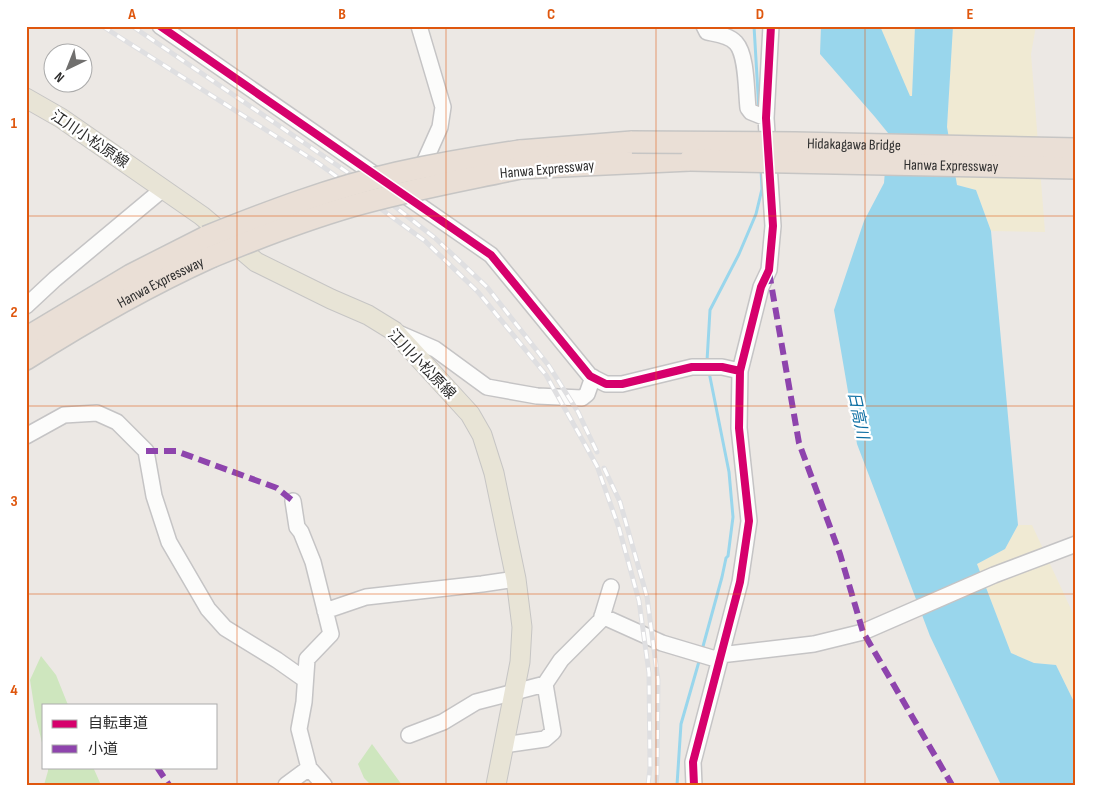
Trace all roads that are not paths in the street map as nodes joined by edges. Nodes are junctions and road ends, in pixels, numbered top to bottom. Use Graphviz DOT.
graph roads {
  1 [pos="419,26"];
  2 [pos="704,26"];
  3 [pos="772,26"];
  4 [pos="165,28"];
  5 [pos="26,98"];
  6 [pos="766,118"];
  7 [pos="632,142"];
  8 [pos="1076,149"];
  9 [pos="520,160"];
  10 [pos="1076,168"];
  11 [pos="164,189"];
  12 [pos="408,198"];
  13 [pos="209,247"];
  14 [pos="26,306"];
  15 [pos="394,331"];
  16 [pos="26,338"];
  17 [pos="26,358"];
  18 [pos="740,372"];
  19 [pos="593,377"];
  20 [pos="26,436"];
  21 [pos="293,501"];
  22 [pos="1076,544"];
  23 [pos="516,579"];
  24 [pos="611,587"];
  25 [pos="325,611"];
  26 [pos="602,616"];
  27 [pos="719,658"];
  28 [pos="304,679"];
  29 [pos="546,684"];
  30 [pos="514,692"];
  31 [pos="409,735"];
  32 [pos="504,745"];
  33 [pos="309,768"];
  34 [pos="286,785"];
  35 [pos="324,785"];
  36 [pos="496,785"];
  37 [pos="694,785"];
  1 -- 12 [label="street"];
  2 -- 6 [label="street"];
  3 -- 6 [label="street"];
  4 -- 12 [label="street"];
  5 -- 11 [label="main road, 江川小松原線"];
  6 -- 18 [label="street"];
  7 -- 8 [label="highway, Hidakagawa Bridge, bridge"];
  7 -- 9 [label="highway, Hanwa Expressway"];
  9 -- 10 [label="highway, Hanwa Expressway, bridge"];
  9 -- 13 [label="highway, Hanwa Expressway, bridge"];
  11 -- 14 [label="street"];
  11 -- 15 [label="main road, 江川小松原線"];
  12 -- 19 [label="street"];
  13 -- 16 [label="highway, Hanwa Expressway"];
  13 -- 17 [label="highway, Hanwa Expressway"];
  15 -- 19 [label="street"];
  15 -- 23 [label="main road, 江川小松原線"];
  18 -- 19 [label="street"];
  18 -- 27 [label="street"];
  20 -- 28 [label="street"];
  21 -- 25 [label="street"];
  22 -- 27 [label="street"];
  23 -- 25 [label="street"];
  23 -- 30 [label="main road, 江川小松原線"];
  24 -- 26 [label="street"];
  25 -- 28 [label="street"];
  26 -- 27 [label="street"];
  26 -- 29 [label="street"];
  27 -- 37 [label="street"];
  28 -- 33 [label="street"];
  29 -- 30 [label="street"];
  29 -- 32 [label="street"];
  30 -- 31 [label="street"];
  30 -- 32 [label="main road, 江川小松原線"];
  32 -- 36 [label="main road, 江川小松原線"];
  33 -- 34 [label="street"];
  33 -- 35 [label="street"];
}
